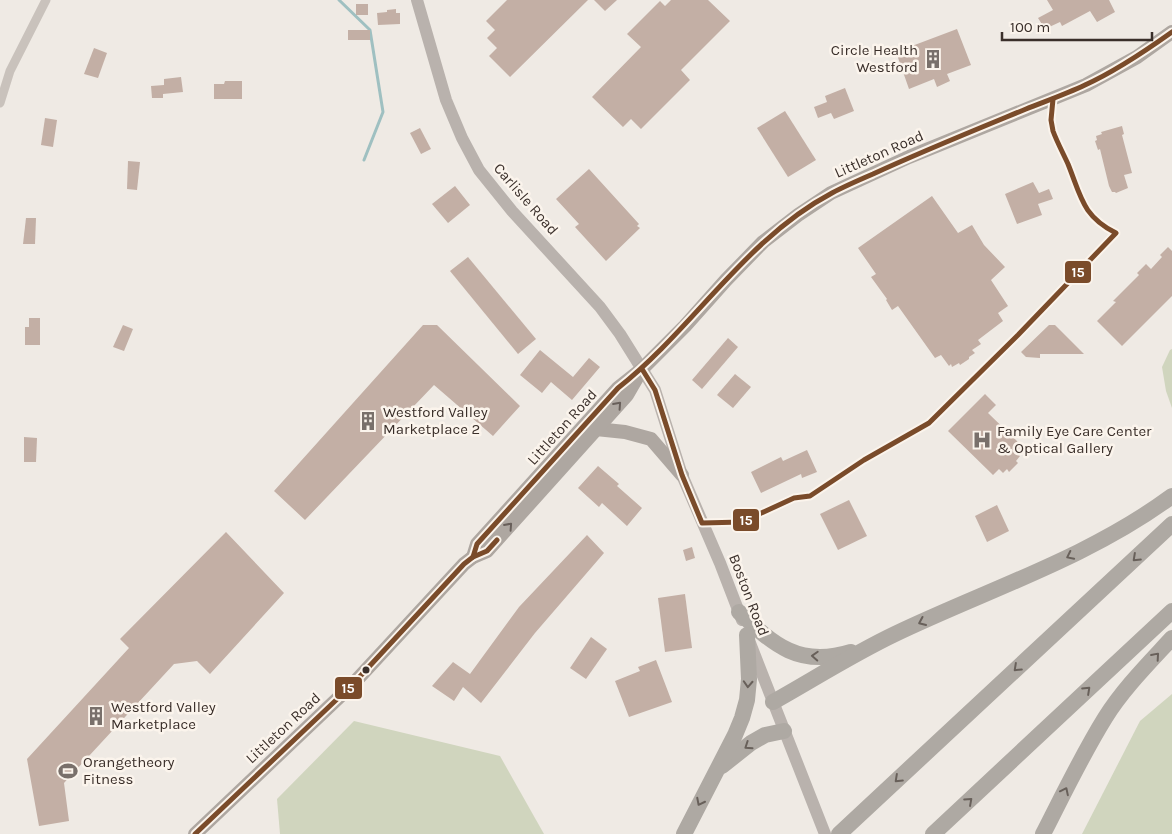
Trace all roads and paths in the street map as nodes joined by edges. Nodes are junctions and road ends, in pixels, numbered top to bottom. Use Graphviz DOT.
graph roads {
  1 [pos="46,0"];
  2 [pos="416,0"];
  3 [pos="1172,32"];
  4 [pos="0,103"];
  5 [pos="642,369"];
  6 [pos="596,429"];
  7 [pos="682,475"];
  8 [pos="1172,496"];
  9 [pos="1172,524"];
  10 [pos="473,557"];
  11 [pos="1172,611"];
  12 [pos="739,612"];
  13 [pos="747,635"];
  14 [pos="1172,638"];
  15 [pos="879,643"];
  16 [pos="773,702"];
  17 [pos="784,731"];
  18 [pos="717,771"];
  19 [pos="194,834"];
  20 [pos="684,834"];
  21 [pos="825,834"];
  22 [pos="839,834"];
  23 [pos="933,834"];
  24 [pos="1043,834"];
  1 -- 4 [label="street"];
  2 -- 5 [label="main road, Carlisle Road"];
  3 -- 5 [label="main road, Littleton Road"];
  6 -- 5 [label="main road, Littleton Road, one-way"];
  5 -- 7 [label="main road, Boston Road"];
  5 -- 10 [label="main road, Littleton Road"];
  6 -- 7 [label="main road"];
  10 -- 6 [label="main road, Littleton Road, one-way"];
  7 -- 12 [label="main road, Boston Road"];
  8 -- 15 [label="highway, one-way"];
  9 -- 22 [label="highway, one-way"];
  10 -- 19 [label="main road, Littleton Road"];
  23 -- 11 [label="highway, one-way"];
  12 -- 13 [label="main road, Boston Road"];
  15 -- 12 [label="highway, one-way"];
  13 -- 16 [label="main road, Boston Road"];
  13 -- 18 [label="highway, one-way"];
  24 -- 14 [label="highway, one-way"];
  15 -- 16 [label="highway"];
  16 -- 17 [label="main road, Boston Road"];
  17 -- 18 [label="highway, one-way"];
  17 -- 21 [label="main road, Boston Road"];
  18 -- 20 [label="highway, one-way"];
}
